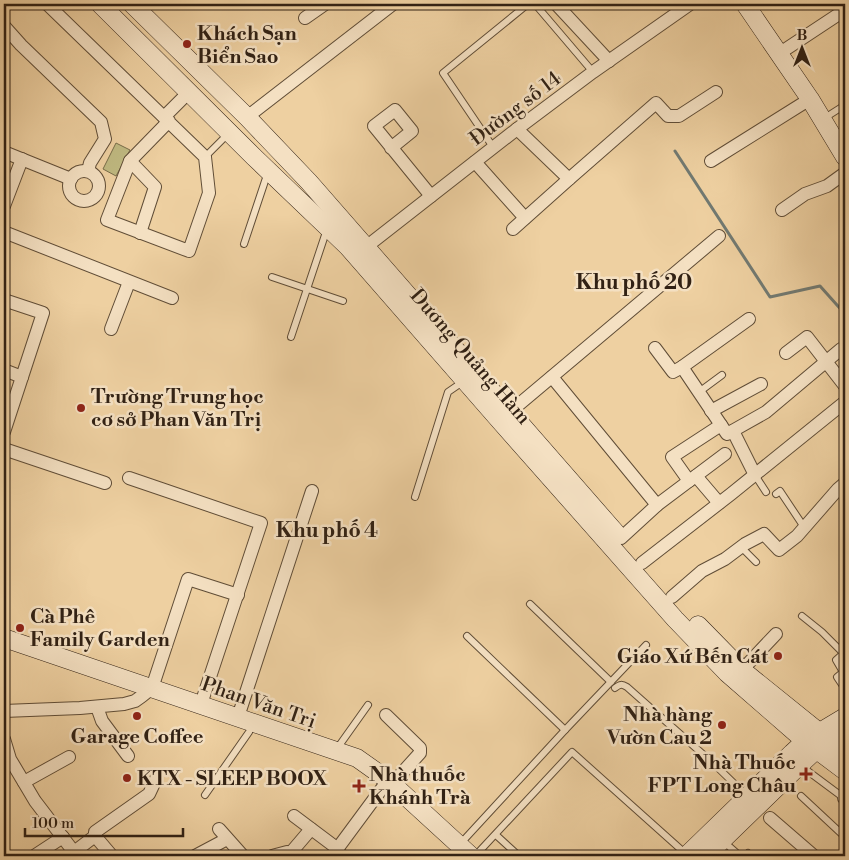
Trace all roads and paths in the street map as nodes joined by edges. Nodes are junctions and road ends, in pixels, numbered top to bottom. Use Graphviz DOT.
graph roads {
  1 [pos="47,4"];
  2 [pos="100,4"];
  3 [pos="132,4"];
  4 [pos="324,4"];
  5 [pos="528,4"];
  6 [pos="535,4"];
  7 [pos="556,4"];
  8 [pos="690,4"];
  9 [pos="745,4"];
  10 [pos="387,5"];
  11 [pos="845,10"];
  12 [pos="305,18"];
  13 [pos="5,31"];
  14 [pos="780,53"];
  15 [pos="609,60"];
  16 [pos="593,72"];
  17 [pos="189,92"];
  18 [pos="716,92"];
  19 [pos="810,99"];
  20 [pos="845,105"];
  21 [pos="247,117"];
  22 [pos="166,119"];
  23 [pos="822,119"];
  24 [pos="517,129"];
  25 [pos="230,132"];
  26 [pos="493,147"];
  27 [pos="392,148"];
  28 [pos="4,152"];
  29 [pos="205,157"];
  30 [pos="845,157"];
  31 [pos="22,159"];
  32 [pos="130,161"];
  33 [pos="711,161"];
  34 [pos="475,162"];
  35 [pos="88,171"];
  36 [pos="269,171"];
  37 [pos="845,174"];
  38 [pos="71,179"];
  39 [pos="569,179"];
  40 [pos="99,192"];
  41 [pos="431,196"];
  42 [pos="115,199"];
  43 [pos="4,206"];
  44 [pos="782,210"];
  45 [pos="525,218"];
  46 [pos="328,228"];
  47 [pos="513,229"];
  48 [pos="4,232"];
  49 [pos="140,233"];
  50 [pos="719,236"];
  51 [pos="244,244"];
  52 [pos="361,251"];
  53 [pos="272,277"];
  54 [pos="129,282"];
  55 [pos="307,289"];
  56 [pos="172,298"];
  57 [pos="4,300"];
  58 [pos="343,301"];
  59 [pos="749,319"];
  60 [pos="111,329"];
  61 [pos="291,337"];
  62 [pos="655,348"];
  63 [pos="841,350"];
  64 [pos="786,353"];
  65 [pos="826,362"];
  66 [pos="682,367"];
  67 [pos="4,370"];
  68 [pos="722,375"];
  69 [pos="22,377"];
  70 [pos="552,377"];
  71 [pos="464,381"];
  72 [pos="761,384"];
  73 [pos="845,386"];
  74 [pos="699,392"];
  75 [pos="845,402"];
  76 [pos="711,411"];
  77 [pos="510,412"];
  78 [pos="721,425"];
  79 [pos="733,431"];
  80 [pos="4,432"];
  81 [pos="4,449"];
  82 [pos="725,454"];
  83 [pos="755,475"];
  84 [pos="129,478"];
  85 [pos="692,478"];
  86 [pos="105,483"];
  87 [pos="845,483"];
  88 [pos="312,491"];
  89 [pos="766,492"];
  90 [pos="776,494"];
  91 [pos="415,497"];
  92 [pos="719,503"];
  93 [pos="658,505"];
  94 [pos="804,527"];
  95 [pos="621,538"];
  96 [pos="741,547"];
  97 [pos="756,562"];
  98 [pos="642,563"];
  99 [pos="238,595"];
  100 [pos="672,597"];
  101 [pos="530,604"];
  102 [pos="802,616"];
  103 [pos="776,634"];
  104 [pos="467,636"];
  105 [pos="4,638"];
  106 [pos="646,645"];
  107 [pos="4,650"];
  108 [pos="844,652"];
  109 [pos="742,670"];
  110 [pos="611,682"];
  111 [pos="615,688"];
  112 [pos="845,689"];
  113 [pos="147,692"];
  114 [pos="201,704"];
  115 [pos="96,706"];
  116 [pos="368,706"];
  117 [pos="4,711"];
  118 [pos="386,715"];
  119 [pos="238,717"];
  120 [pos="845,717"];
  121 [pos="255,730"];
  122 [pos="565,730"];
  123 [pos="845,732"];
  124 [pos="4,739"];
  125 [pos="818,741"];
  126 [pos="335,751"];
  127 [pos="845,753"];
  128 [pos="128,756"];
  129 [pos="69,757"];
  130 [pos="7,762"];
  131 [pos="800,765"];
  132 [pos="845,771"];
  133 [pos="156,779"];
  134 [pos="24,782"];
  135 [pos="388,786"];
  136 [pos="205,795"];
  137 [pos="800,796"];
  138 [pos="845,799"];
  139 [pos="758,807"];
  140 [pos="294,816"];
  141 [pos="311,829"];
  142 [pos="496,835"];
  143 [pos="95,836"];
  144 [pos="63,837"];
  145 [pos="845,837"];
  146 [pos="722,840"];
  147 [pos="460,852"];
  148 [pos="76,854"];
  149 [pos="339,854"];
  150 [pos="34,856"];
  151 [pos="112,856"];
  152 [pos="194,856"];
  153 [pos="243,856"];
  154 [pos="272,856"];
  155 [pos="288,856"];
  156 [pos="475,856"];
  157 [pos="519,856"];
  158 [pos="686,856"];
  159 [pos="706,856"];
  160 [pos="740,856"];
  161 [pos="745,856"];
  162 [pos="751,856"];
  163 [pos="814,856"];
  1 -- 22 [label="street"];
  2 -- 17 [label="street, Dương Quảng Hàm"];
  3 -- 21 [label="street, Dương Quảng Hàm"];
  4 -- 12 [label="street"];
  5 -- 26 [label="lane"];
  6 -- 16 [label="lane"];
  7 -- 15 [label="street"];
  8 -- 15 [label="street, Đường số 14"];
  9 -- 14 [label="street"];
  10 -- 21 [label="street"];
  11 -- 14 [label="street"];
  13 -- 35 [label="street"];
  14 -- 19 [label="street"];
  15 -- 16 [label="street, Đường số 14"];
  16 -- 24 [label="street, Đường số 14"];
  17 -- 22 [label="street"];
  17 -- 25 [label="street, Dương Quảng Hàm"];
  18 -- 39 [label="street"];
  19 -- 23 [label="street"];
  19 -- 33 [label="street"];
  20 -- 23 [label="lane"];
  21 -- 52 [label="street, Dương Quảng Hàm"];
  22 -- 29 [label="street"];
  22 -- 32 [label="street"];
  23 -- 30 [label="street"];
  24 -- 26 [label="street, Đường số 14"];
  24 -- 39 [label="street"];
  25 -- 29 [label="lane"];
  25 -- 36 [label="street, Dương Quảng Hàm"];
  26 -- 34 [label="street, Đường số 14"];
  27 -- 41 [label="street"];
  28 -- 31 [label="street"];
  29 -- 49 [label="street"];
  31 -- 38 [label="street"];
  31 -- 43 [label="street"];
  32 -- 42 [label="street"];
  32 -- 49 [label="street"];
  34 -- 41 [label="street, Đường số 14"];
  34 -- 45 [label="street"];
  35 -- 38 [label="street"];
  35 -- 40 [label="street"];
  36 -- 46 [label="street, Dương Quảng Hàm"];
  36 -- 51 [label="lane"];
  37 -- 44 [label="street"];
  38 -- 40 [label="street"];
  39 -- 45 [label="street"];
  40 -- 42 [label="street"];
  41 -- 52 [label="street, Đường số 14"];
  42 -- 49 [label="street"];
  45 -- 47 [label="street"];
  46 -- 52 [label="street, Dương Quảng Hàm"];
  46 -- 55 [label="lane"];
  48 -- 54 [label="street"];
  50 -- 70 [label="street"];
  52 -- 71 [label="street, Dương Quảng Hàm"];
  52 -- 77 [label="street, Dương Quảng Hàm"];
  53 -- 55 [label="lane"];
  54 -- 56 [label="street"];
  54 -- 60 [label="street"];
  55 -- 58 [label="lane"];
  55 -- 61 [label="lane"];
  57 -- 69 [label="street"];
  59 -- 66 [label="street"];
  62 -- 66 [label="street"];
  63 -- 65 [label="street"];
  64 -- 65 [label="street"];
  65 -- 73 [label="street"];
  65 -- 79 [label="street"];
  66 -- 74 [label="street"];
  67 -- 69 [label="street"];
  68 -- 74 [label="lane"];
  69 -- 80 [label="street"];
  70 -- 77 [label="street"];
  70 -- 93 [label="street"];
  71 -- 91 [label="lane"];
  71 -- 125 [label="street, Dương Quảng Hàm"];
  72 -- 76 [label="street"];
  74 -- 76 [label="street"];
  75 -- 83 [label="street"];
  76 -- 78 [label="street"];
  77 -- 95 [label="street, Dương Quảng Hàm"];
  78 -- 79 [label="street"];
  78 -- 85 [label="street"];
  79 -- 83 [label="street"];
  81 -- 86 [label="street"];
  82 -- 85 [label="street"];
  83 -- 89 [label="lane"];
  83 -- 92 [label="street"];
  84 -- 99 [label="street"];
  85 -- 92 [label="street"];
  85 -- 93 [label="street"];
  87 -- 94 [label="street"];
  88 -- 119 [label="street"];
  90 -- 94 [label="lane"];
  92 -- 98 [label="street"];
  93 -- 95 [label="street"];
  94 -- 96 [label="street"];
  95 -- 98 [label="street, Dương Quảng Hàm"];
  96 -- 97 [label="lane"];
  96 -- 100 [label="street"];
  98 -- 100 [label="street, Dương Quảng Hàm"];
  99 -- 113 [label="street"];
  99 -- 114 [label="street"];
  100 -- 109 [label="street, Dương Quảng Hàm"];
  101 -- 110 [label="lane"];
  102 -- 108 [label="lane"];
  103 -- 109 [label="street"];
  104 -- 122 [label="lane"];
  105 -- 113 [label="street, Phan Văn Trị"];
  106 -- 110 [label="lane"];
  107 -- 113 [label="street, Phan Văn Trị"];
  108 -- 112 [label="lane"];
  109 -- 125 [label="street, Dương Quảng Hàm"];
  110 -- 122 [label="lane"];
  111 -- 139 [label="lane"];
  113 -- 114 [label="street, Phan Văn Trị"];
  113 -- 115 [label="street"];
  113 -- 121 [label="street, Phan Văn Trị"];
  114 -- 119 [label="street, Phan Văn Trị"];
  115 -- 117 [label="street"];
  115 -- 128 [label="street"];
  116 -- 126 [label="lane"];
  118 -- 135 [label="street"];
  119 -- 121 [label="street, Phan Văn Trị"];
  120 -- 125 [label="street"];
  121 -- 126 [label="street, Phan Văn Trị"];
  121 -- 135 [label="street, Phan Văn Trị"];
  121 -- 136 [label="lane"];
  122 -- 147 [label="lane"];
  123 -- 125 [label="street"];
  124 -- 130 [label="street"];
  125 -- 127 [label="street, Dương Quảng Hàm"];
  125 -- 131 [label="street"];
  125 -- 132 [label="street, Dương Quảng Hàm"];
  125 -- 139 [label="street"];
  126 -- 135 [label="street, Phan Văn Trị"];
  129 -- 134 [label="street"];
  130 -- 134 [label="street"];
  131 -- 138 [label="lane"];
  131 -- 139 [label="street"];
  133 -- 143 [label="street"];
  134 -- 144 [label="street"];
  135 -- 147 [label="street, Phan Văn Trị"];
  135 -- 149 [label="street"];
  137 -- 145 [label="lane"];
  139 -- 146 [label="street"];
  139 -- 158 [label="street"];
  139 -- 163 [label="street"];
  140 -- 141 [label="street"];
  141 -- 149 [label="street"];
  141 -- 155 [label="street"];
  142 -- 156 [label="lane"];
  142 -- 157 [label="lane"];
  142 -- 158 [label="lane"];
  143 -- 148 [label="street"];
  143 -- 151 [label="street"];
  144 -- 148 [label="street"];
  144 -- 150 [label="street"];
  146 -- 159 [label="street"];
  146 -- 160 [label="lane"];
  152 -- 153 [label="street"];
  154 -- 155 [label="street"];
  161 -- 162 [label="lane"];
}
